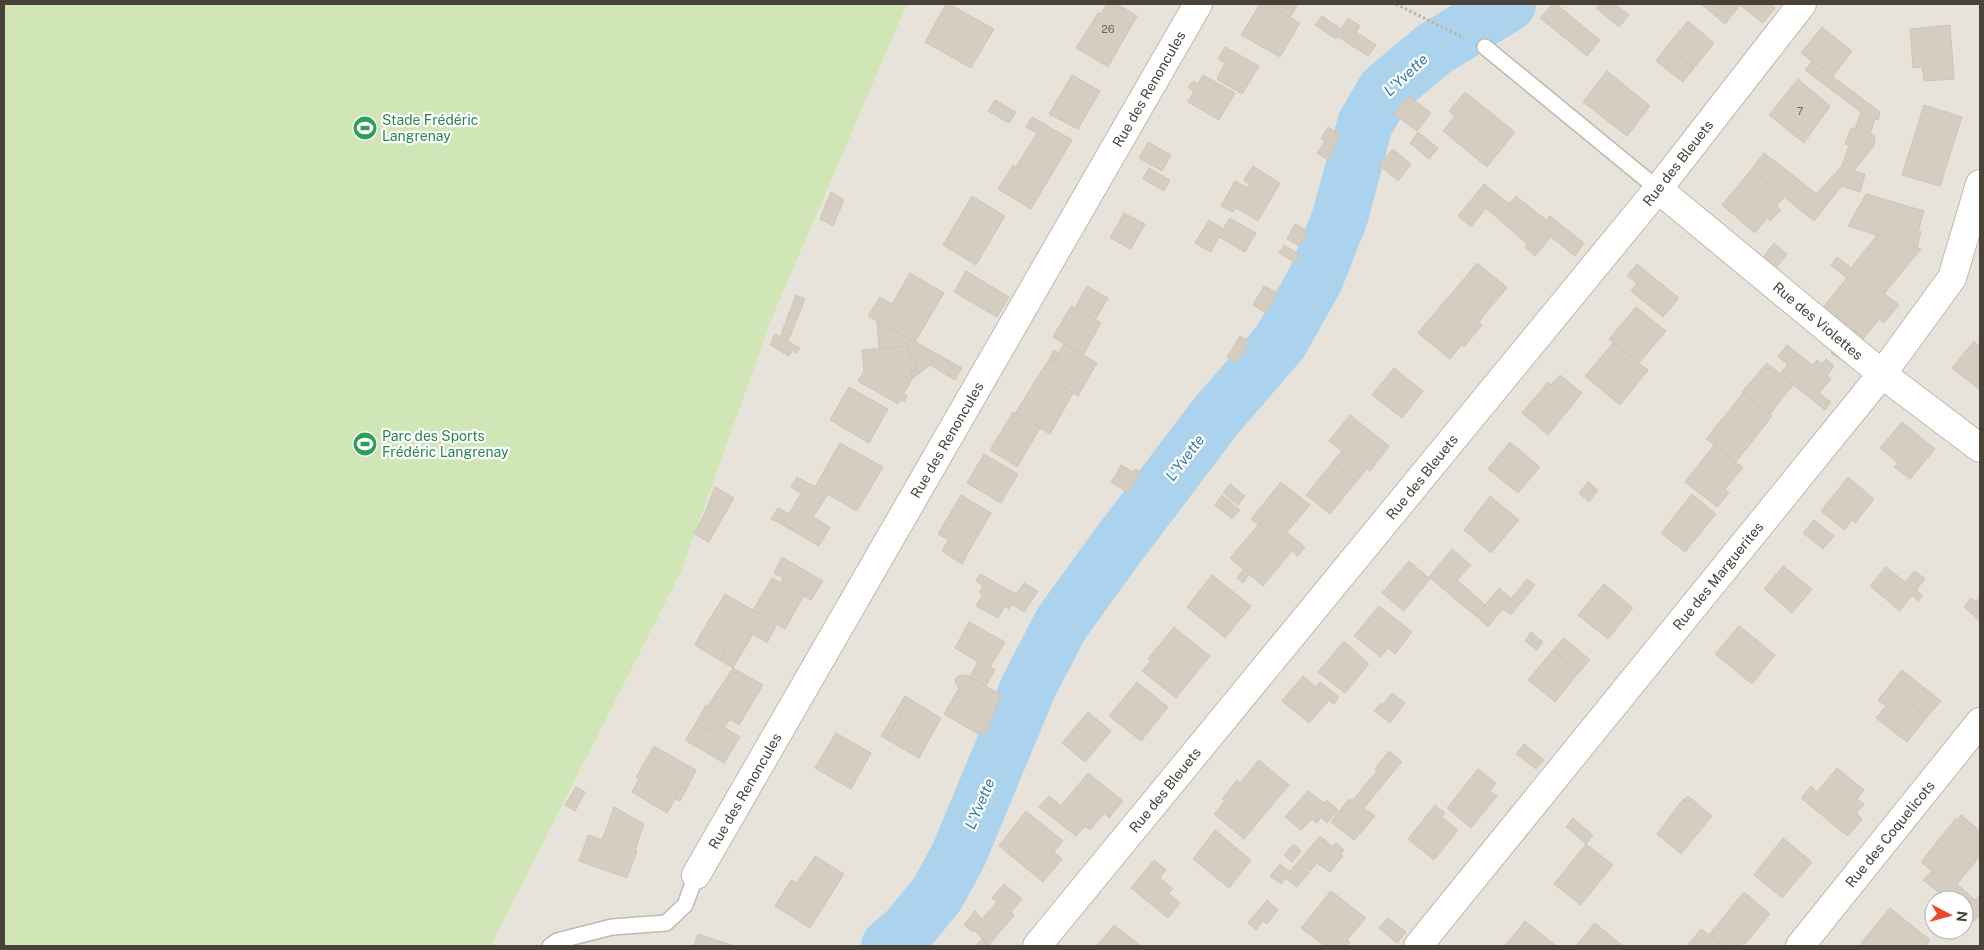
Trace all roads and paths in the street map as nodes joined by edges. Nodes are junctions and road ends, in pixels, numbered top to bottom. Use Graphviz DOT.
graph roads {
  1 [pos="1198,4"];
  2 [pos="1396,4"];
  3 [pos="1802,4"];
  4 [pos="1485,47"];
  5 [pos="1980,184"];
  6 [pos="1658,189"];
  7 [pos="1882,374"];
  8 [pos="1980,448"];
  9 [pos="1980,722"];
  10 [pos="696,876"];
  11 [pos="550,946"];
  12 [pos="1037,946"];
  13 [pos="1418,946"];
  14 [pos="1800,946"];
  1 -- 10 [label="street, Rue des Renoncules"];
  2 -- 4 [label="path"];
  3 -- 6 [label="street, Rue des Bleuets"];
  4 -- 6 [label="lane"];
  5 -- 7 [label="street, Rue des Marguerites"];
  6 -- 7 [label="street, Rue des Violettes"];
  6 -- 12 [label="street, Rue des Bleuets"];
  7 -- 8 [label="street, Rue des Violettes"];
  7 -- 13 [label="street, Rue des Marguerites"];
  9 -- 14 [label="street, Rue des Coquelicots"];
  10 -- 11 [label="lane"];
}
